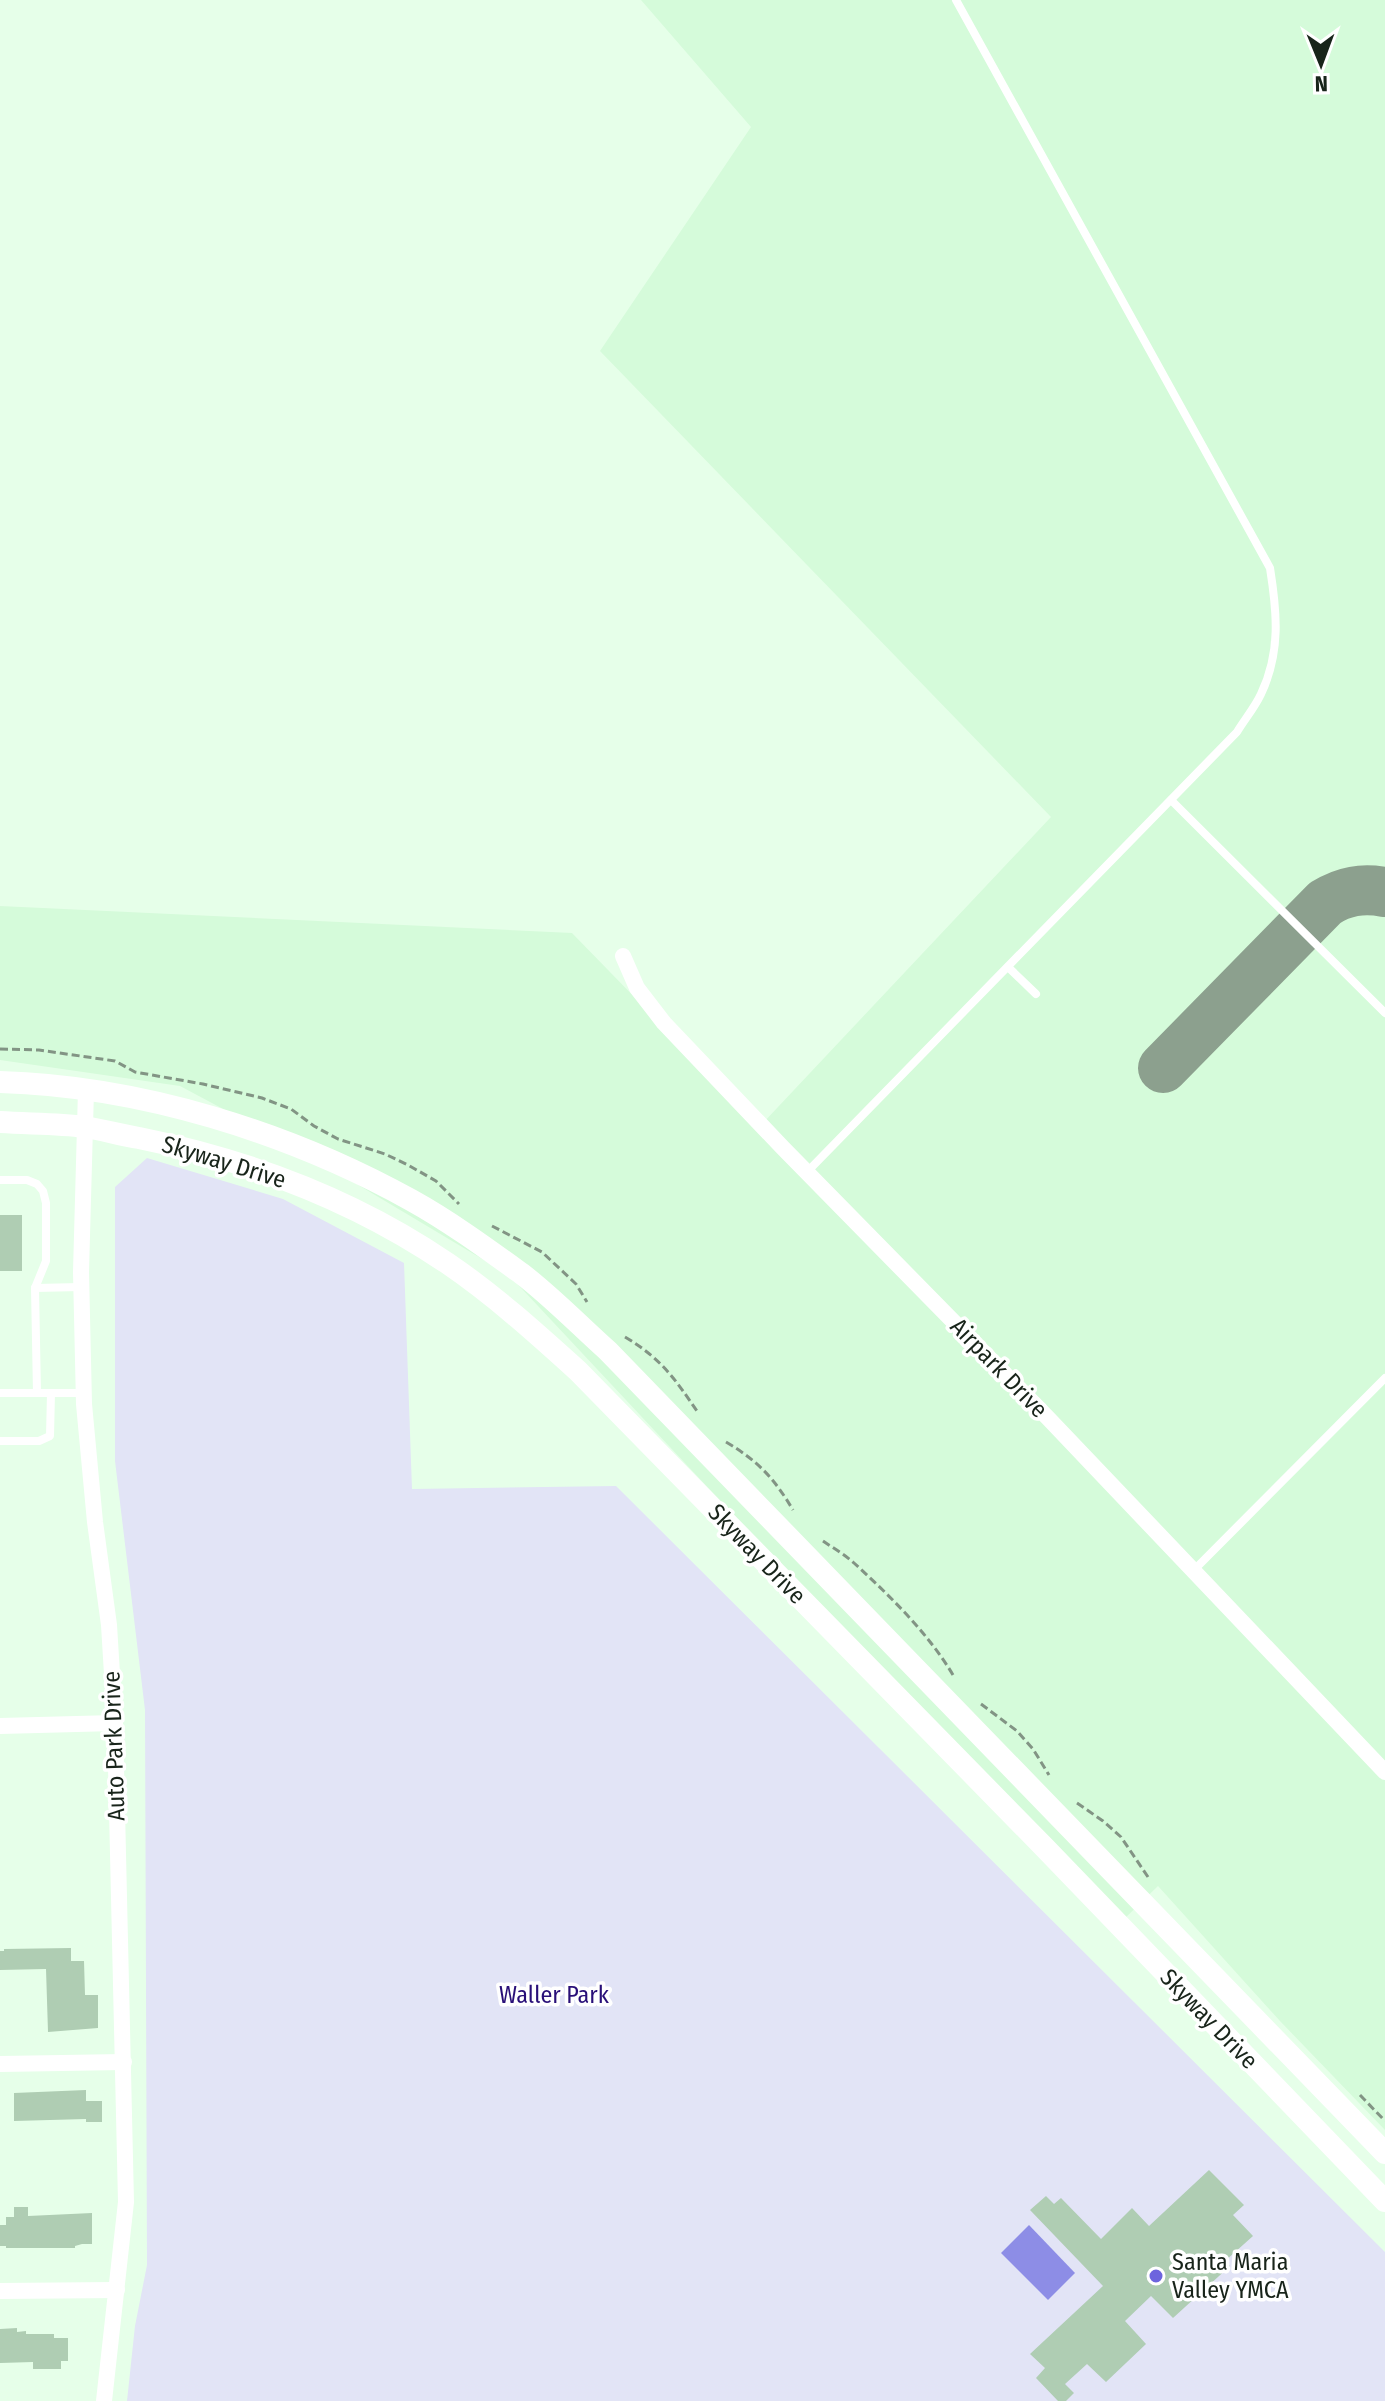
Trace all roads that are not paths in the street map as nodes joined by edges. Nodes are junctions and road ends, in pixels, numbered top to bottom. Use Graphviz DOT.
graph roads {
  1 [pos="956,0"];
  2 [pos="1171,800"];
  3 [pos="623,956"];
  4 [pos="1008,967"];
  5 [pos="1036,994"];
  6 [pos="1385,1013"];
  7 [pos="0,1082"];
  8 [pos="86,1090"];
  9 [pos="0,1122"];
  10 [pos="84,1127"];
  11 [pos="807,1172"];
  12 [pos="0,1180"];
  13 [pos="82,1287"];
  14 [pos="35,1288"];
  15 [pos="1385,1378"];
  16 [pos="0,1393"];
  17 [pos="37,1393"];
  18 [pos="51,1393"];
  19 [pos="83,1393"];
  20 [pos="0,1441"];
  21 [pos="1193,1571"];
  22 [pos="115,1723"];
  23 [pos="0,1726"];
  24 [pos="1385,1772"];
  25 [pos="124,2062"];
  26 [pos="0,2064"];
  27 [pos="1385,2153"];
  28 [pos="1385,2201"];
  29 [pos="117,2290"];
  30 [pos="0,2291"];
  31 [pos="104,2401"];
  1 -- 2 [label="lane"];
  2 -- 4 [label="lane"];
  2 -- 6 [label="lane"];
  3 -- 11 [label="street, Airpark Drive"];
  4 -- 5 [label="lane"];
  4 -- 11 [label="lane"];
  7 -- 8 [label="main road, Skyway Drive"];
  8 -- 10 [label="street, Auto Park Drive"];
  8 -- 27 [label="main road, Skyway Drive"];
  9 -- 10 [label="main road, Skyway Drive"];
  10 -- 13 [label="street, Auto Park Drive"];
  10 -- 28 [label="main road, Skyway Drive"];
  11 -- 21 [label="street, Airpark Drive"];
  12 -- 14 [label="lane"];
  13 -- 14 [label="lane"];
  13 -- 19 [label="street, Auto Park Drive"];
  14 -- 17 [label="lane"];
  15 -- 21 [label="lane"];
  16 -- 17 [label="lane"];
  17 -- 18 [label="lane"];
  18 -- 19 [label="lane"];
  18 -- 20 [label="lane"];
  19 -- 22 [label="street, Auto Park Drive"];
  21 -- 24 [label="street, Airpark Drive"];
  22 -- 23 [label="street"];
  22 -- 25 [label="street, Auto Park Drive"];
  25 -- 26 [label="street"];
  25 -- 29 [label="street, Auto Park Drive"];
  29 -- 30 [label="street"];
  29 -- 31 [label="street, Auto Park Drive"];
}
